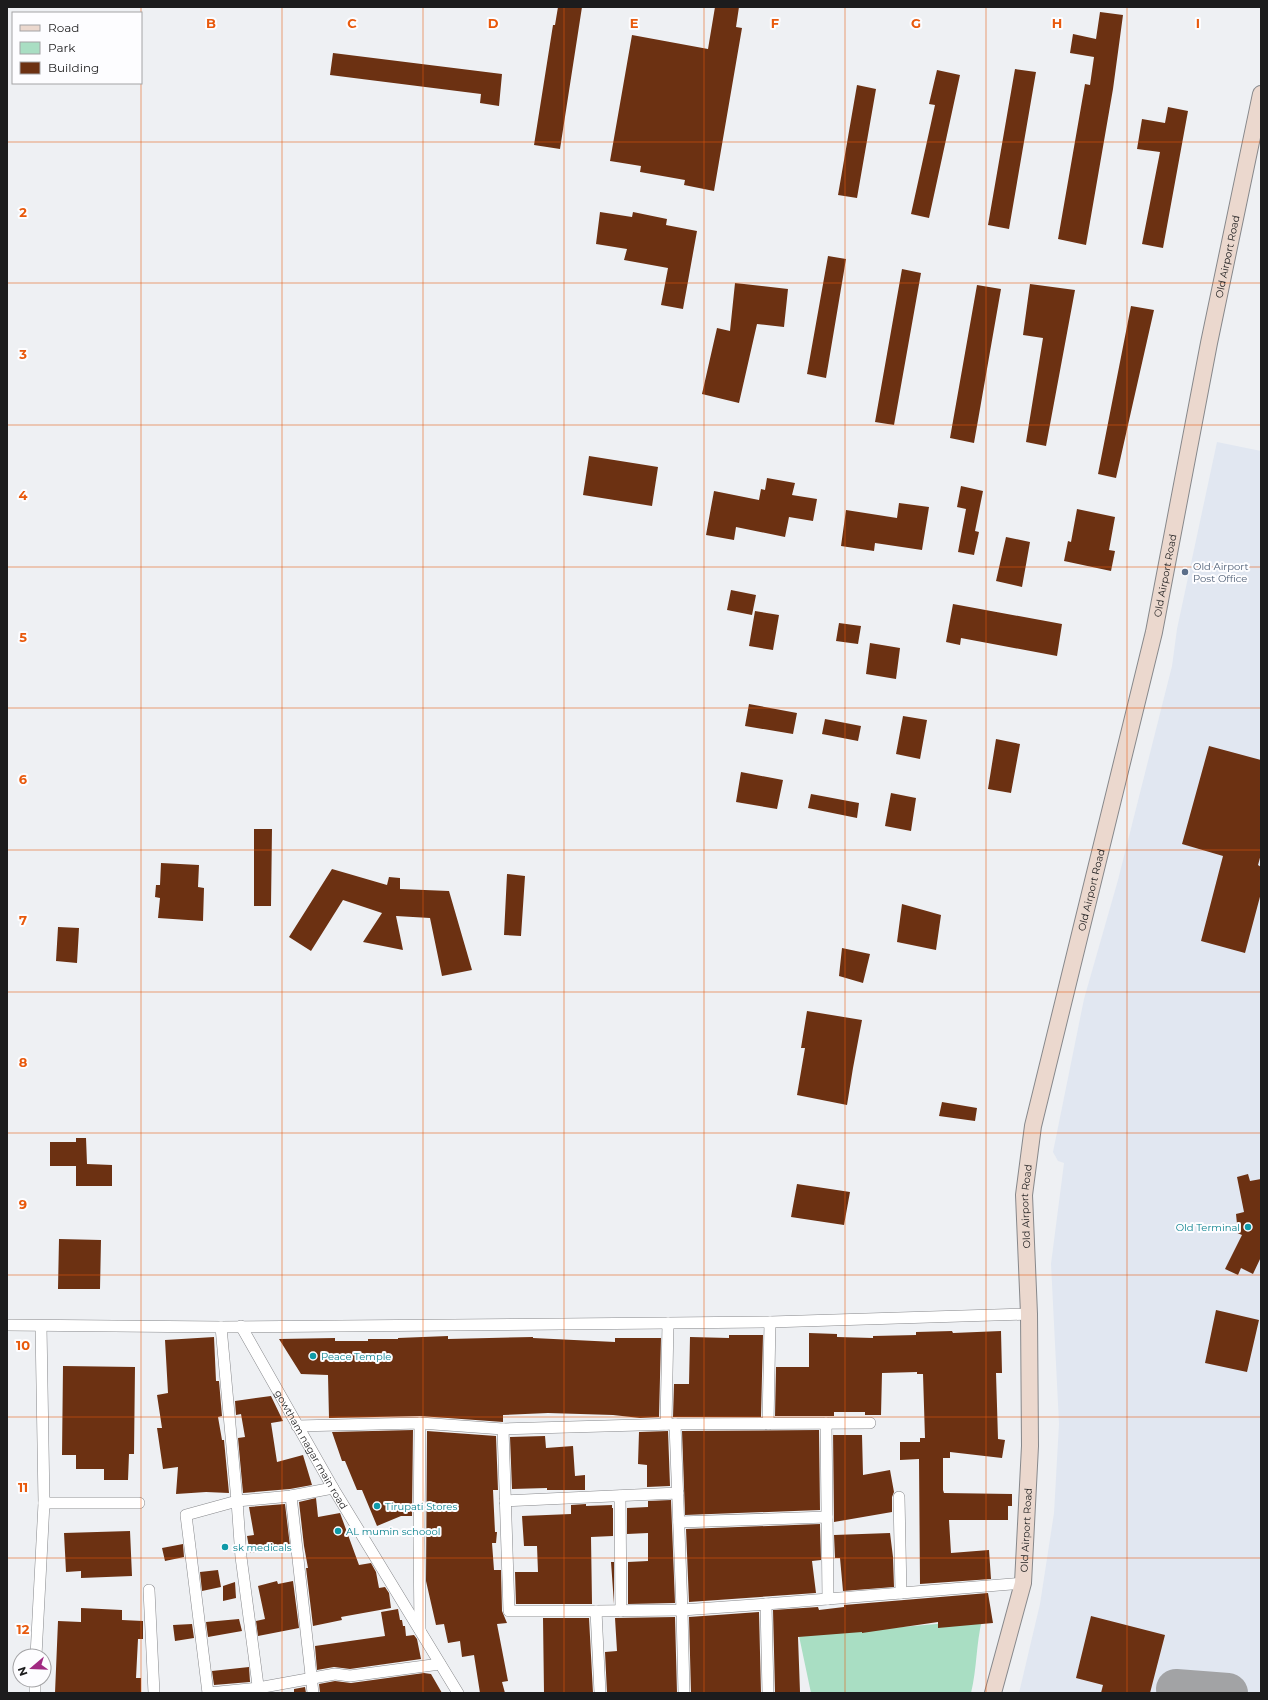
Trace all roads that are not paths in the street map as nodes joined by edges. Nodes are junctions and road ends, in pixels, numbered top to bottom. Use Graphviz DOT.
graph roads {
  1 [pos="1261,94"];
  2 [pos="1029,1314"];
  3 [pos="770,1322"];
  4 [pos="668,1323"];
  5 [pos="7,1325"];
  6 [pos="41,1326"];
  7 [pos="242,1326"];
  8 [pos="221,1327"];
  9 [pos="420,1423"];
  10 [pos="826,1423"];
  11 [pos="870,1423"];
  12 [pos="671,1424"];
  13 [pos="768,1424"];
  14 [pos="297,1426"];
  15 [pos="503,1428"];
  16 [pos="333,1488"];
  17 [pos="678,1493"];
  18 [pos="291,1496"];
  19 [pos="620,1496"];
  20 [pos="899,1497"];
  21 [pos="237,1501"];
  22 [pos="505,1501"];
  23 [pos="44,1503"];
  24 [pos="139,1503"];
  25 [pos="826,1517"];
  26 [pos="679,1522"];
  27 [pos="1023,1583"];
  28 [pos="149,1590"];
  29 [pos="902,1593"];
  30 [pos="828,1599"];
  31 [pos="766,1604"];
  32 [pos="682,1610"];
  33 [pos="596,1611"];
  34 [pos="621,1611"];
  35 [pos="420,1630"];
  36 [pos="36,1648"];
  37 [pos="440,1664"];
  38 [pos="311,1679"];
  39 [pos="259,1690"];
  40 [pos="154,1693"];
  41 [pos="208,1693"];
  42 [pos="313,1693"];
  43 [pos="458,1693"];
  44 [pos="600,1693"];
  45 [pos="684,1693"];
  46 [pos="768,1693"];
  47 [pos="993,1693"];
  1 -- 2 [label="main road, Old Airport Road"];
  2 -- 3 [label="street"];
  2 -- 27 [label="main road, Old Airport Road"];
  3 -- 4 [label="street"];
  3 -- 13 [label="street"];
  4 -- 7 [label="street"];
  4 -- 12 [label="street"];
  5 -- 6 [label="street"];
  6 -- 8 [label="street"];
  6 -- 23 [label="street"];
  7 -- 8 [label="street"];
  7 -- 14 [label="street, gowtham nagar main road"];
  8 -- 21 [label="street"];
  9 -- 14 [label="street"];
  9 -- 15 [label="street"];
  9 -- 35 [label="street"];
  10 -- 11 [label="street"];
  10 -- 13 [label="street"];
  10 -- 25 [label="street"];
  12 -- 13 [label="street"];
  12 -- 15 [label="street"];
  12 -- 17 [label="street"];
  14 -- 16 [label="street, gowtham nagar main road"];
  15 -- 22 [label="street"];
  16 -- 18 [label="street"];
  16 -- 35 [label="street, gowtham nagar main road"];
  17 -- 19 [label="street"];
  17 -- 26 [label="street"];
  18 -- 21 [label="street"];
  18 -- 38 [label="street"];
  19 -- 22 [label="street"];
  19 -- 34 [label="street"];
  20 -- 29 [label="street"];
  21 -- 39 [label="street"];
  21 -- 41 [label="street"];
  22 -- 33 [label="street"];
  23 -- 24 [label="street"];
  23 -- 36 [label="street"];
  25 -- 26 [label="street"];
  25 -- 30 [label="street"];
  26 -- 32 [label="street"];
  27 -- 29 [label="street"];
  27 -- 47 [label="main road, Old Airport Road"];
  28 -- 40 [label="street"];
  29 -- 30 [label="street"];
  30 -- 31 [label="street"];
  31 -- 32 [label="street"];
  31 -- 46 [label="street"];
  32 -- 34 [label="street"];
  32 -- 45 [label="street"];
  33 -- 34 [label="street"];
  33 -- 44 [label="street"];
  35 -- 37 [label="street, gowtham nagar main road"];
  37 -- 38 [label="street"];
  37 -- 43 [label="street, gowtham nagar main road"];
  38 -- 39 [label="street"];
  38 -- 42 [label="street"];
  39 -- 41 [label="street"];
}
